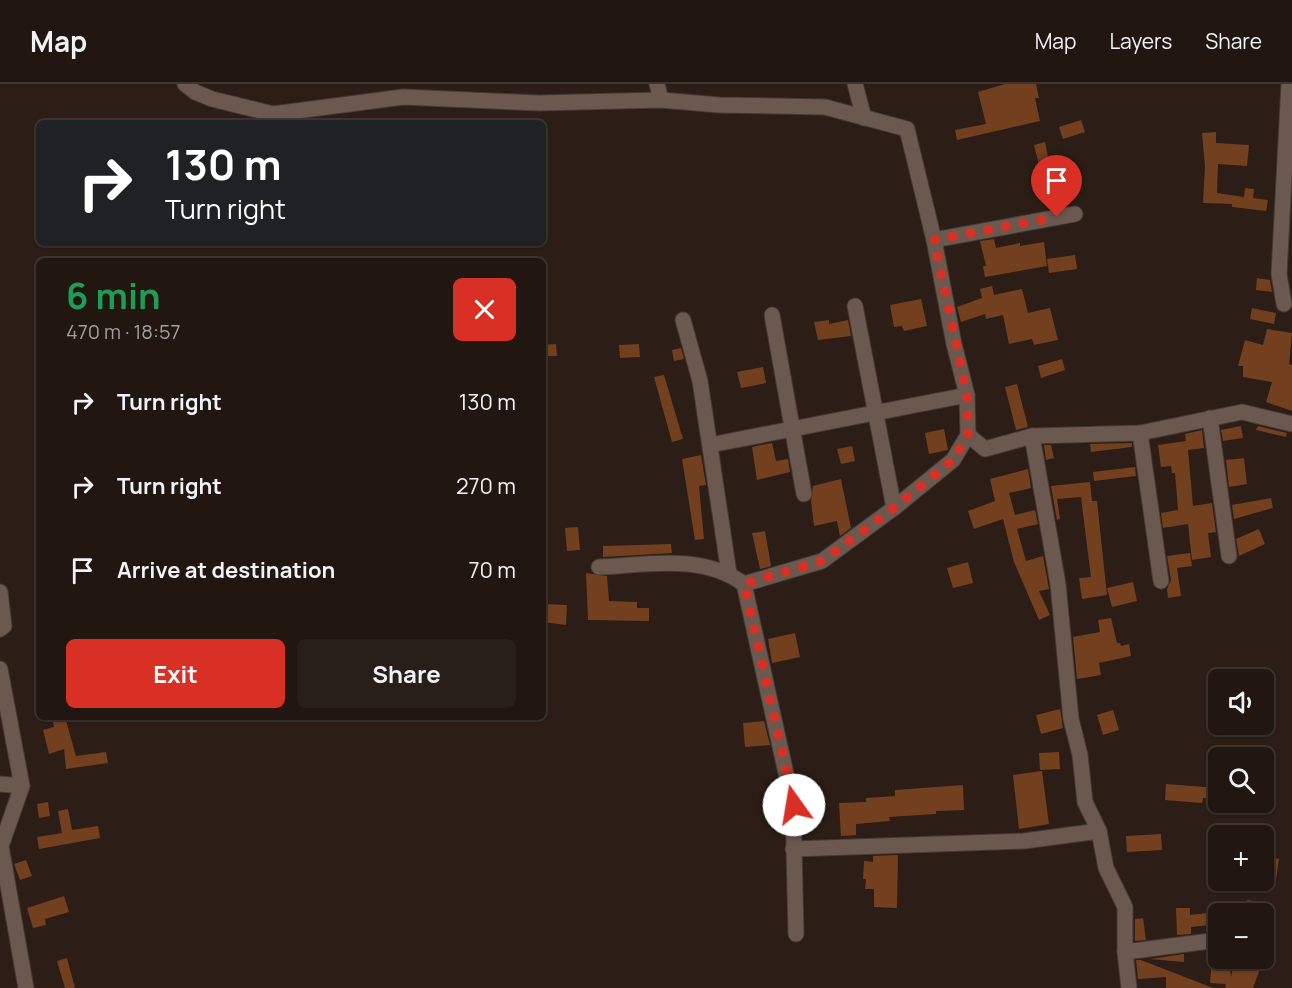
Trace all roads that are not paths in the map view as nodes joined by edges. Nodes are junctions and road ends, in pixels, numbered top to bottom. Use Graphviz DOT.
graph roads {
  1 [pos="185,84"];
  2 [pos="657,84"];
  3 [pos="855,84"];
  4 [pos="1288,84"];
  5 [pos="661,100"];
  6 [pos="864,118"];
  7 [pos="1075,214"];
  8 [pos="934,240"];
  9 [pos="1284,304"];
  10 [pos="855,306"];
  11 [pos="772,315"];
  12 [pos="683,320"];
  13 [pos="967,395"];
  14 [pos="876,412"];
  15 [pos="1210,418"];
  16 [pos="1292,424"];
  17 [pos="794,428"];
  18 [pos="1140,432"];
  19 [pos="968,435"];
  20 [pos="1032,436"];
  21 [pos="710,444"];
  22 [pos="804,494"];
  23 [pos="894,508"];
  24 [pos="1229,556"];
  25 [pos="599,567"];
  26 [pos="729,573"];
  27 [pos="1161,581"];
  28 [pos="744,584"];
  29 [pos="0,592"];
  30 [pos="0,629"];
  31 [pos="0,669"];
  32 [pos="0,784"];
  33 [pos="22,786"];
  34 [pos="1099,831"];
  35 [pos="793,849"];
  36 [pos="796,934"];
  37 [pos="1208,941"];
  38 [pos="1125,952"];
  39 [pos="26,988"];
  40 [pos="1129,988"];
  1 -- 5 [label="street"];
  2 -- 5 [label="street"];
  3 -- 6 [label="street"];
  4 -- 9 [label="street"];
  5 -- 6 [label="street"];
  6 -- 8 [label="street"];
  7 -- 8 [label="street"];
  8 -- 13 [label="street"];
  10 -- 14 [label="street"];
  11 -- 17 [label="street"];
  12 -- 21 [label="street"];
  13 -- 14 [label="street"];
  13 -- 19 [label="street"];
  14 -- 17 [label="street"];
  14 -- 23 [label="street"];
  15 -- 16 [label="street"];
  15 -- 18 [label="street"];
  15 -- 24 [label="street"];
  17 -- 21 [label="street"];
  17 -- 22 [label="street"];
  18 -- 20 [label="street"];
  18 -- 27 [label="street"];
  19 -- 20 [label="street"];
  19 -- 23 [label="street"];
  20 -- 34 [label="street"];
  21 -- 26 [label="street"];
  23 -- 28 [label="street"];
  25 -- 26 [label="street"];
  26 -- 28 [label="street"];
  28 -- 35 [label="street"];
  29 -- 30 [label="street"];
  31 -- 33 [label="street"];
  32 -- 33 [label="street"];
  33 -- 39 [label="street"];
  34 -- 35 [label="street"];
  34 -- 38 [label="street"];
  35 -- 36 [label="street"];
  37 -- 38 [label="street"];
  38 -- 40 [label="street"];
}
